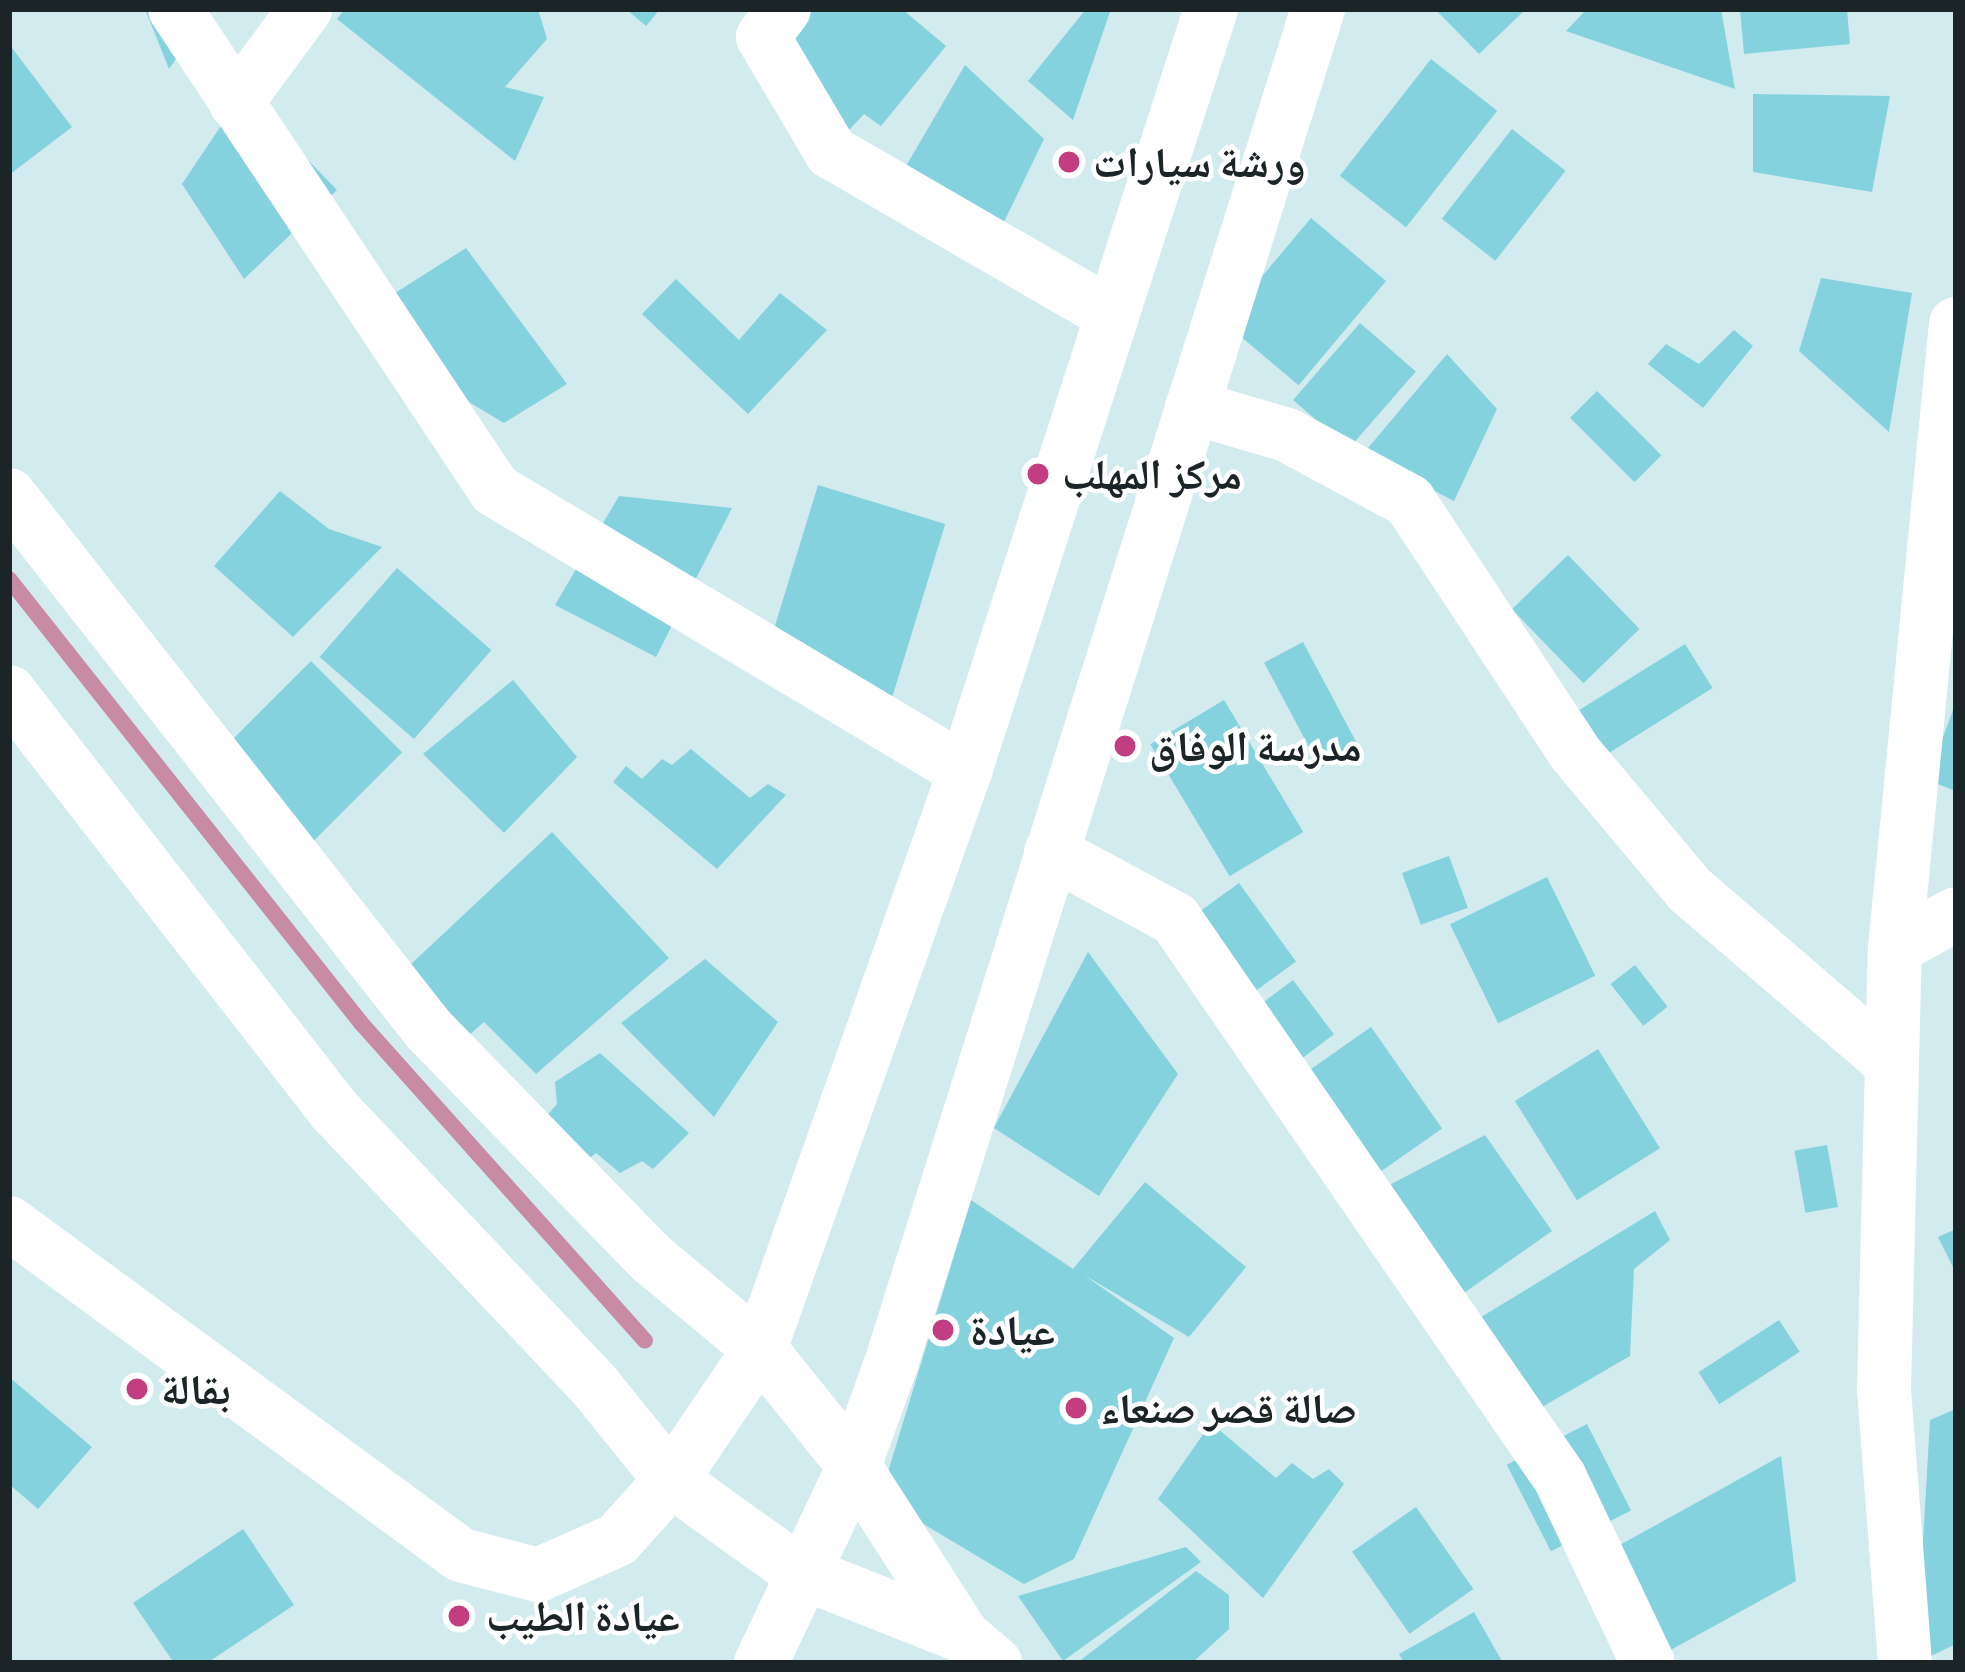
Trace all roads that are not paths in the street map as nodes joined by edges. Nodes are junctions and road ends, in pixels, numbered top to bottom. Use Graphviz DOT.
graph roads {
  1 [pos="176,9"];
  2 [pos="304,9"];
  3 [pos="784,9"];
  4 [pos="1211,9"];
  5 [pos="1318,9"];
  6 [pos="236,103"];
  7 [pos="1110,314"];
  8 [pos="1956,324"];
  9 [pos="1192,407"];
  10 [pos="9,495"];
  11 [pos="9,692"];
  12 [pos="965,771"];
  13 [pos="1051,852"];
  14 [pos="1956,914"];
  15 [pos="1895,948"];
  16 [pos="1891,1063"];
  17 [pos="9,1223"];
  18 [pos="760,1349"];
  19 [pos="854,1466"];
  20 [pos="671,1480"];
  21 [pos="798,1571"];
  22 [pos="979,1649"];
  23 [pos="761,1663"];
  24 [pos="1648,1663"];
  25 [pos="1905,1663"];
  1 -- 6 [label="street"];
  2 -- 6 [label="street"];
  3 -- 7 [label="street"];
  4 -- 7 [label="street"];
  5 -- 9 [label="street"];
  6 -- 12 [label="street"];
  7 -- 12 [label="street"];
  8 -- 15 [label="street"];
  9 -- 13 [label="street"];
  9 -- 16 [label="street"];
  10 -- 18 [label="street"];
  11 -- 20 [label="street"];
  12 -- 18 [label="street"];
  13 -- 19 [label="street"];
  13 -- 24 [label="street"];
  14 -- 15 [label="street"];
  15 -- 16 [label="street"];
  16 -- 25 [label="street"];
  17 -- 20 [label="street"];
  18 -- 19 [label="street"];
  18 -- 20 [label="street"];
  19 -- 21 [label="street"];
  19 -- 22 [label="street"];
  20 -- 21 [label="street"];
  21 -- 22 [label="street"];
  21 -- 23 [label="street"];
}
